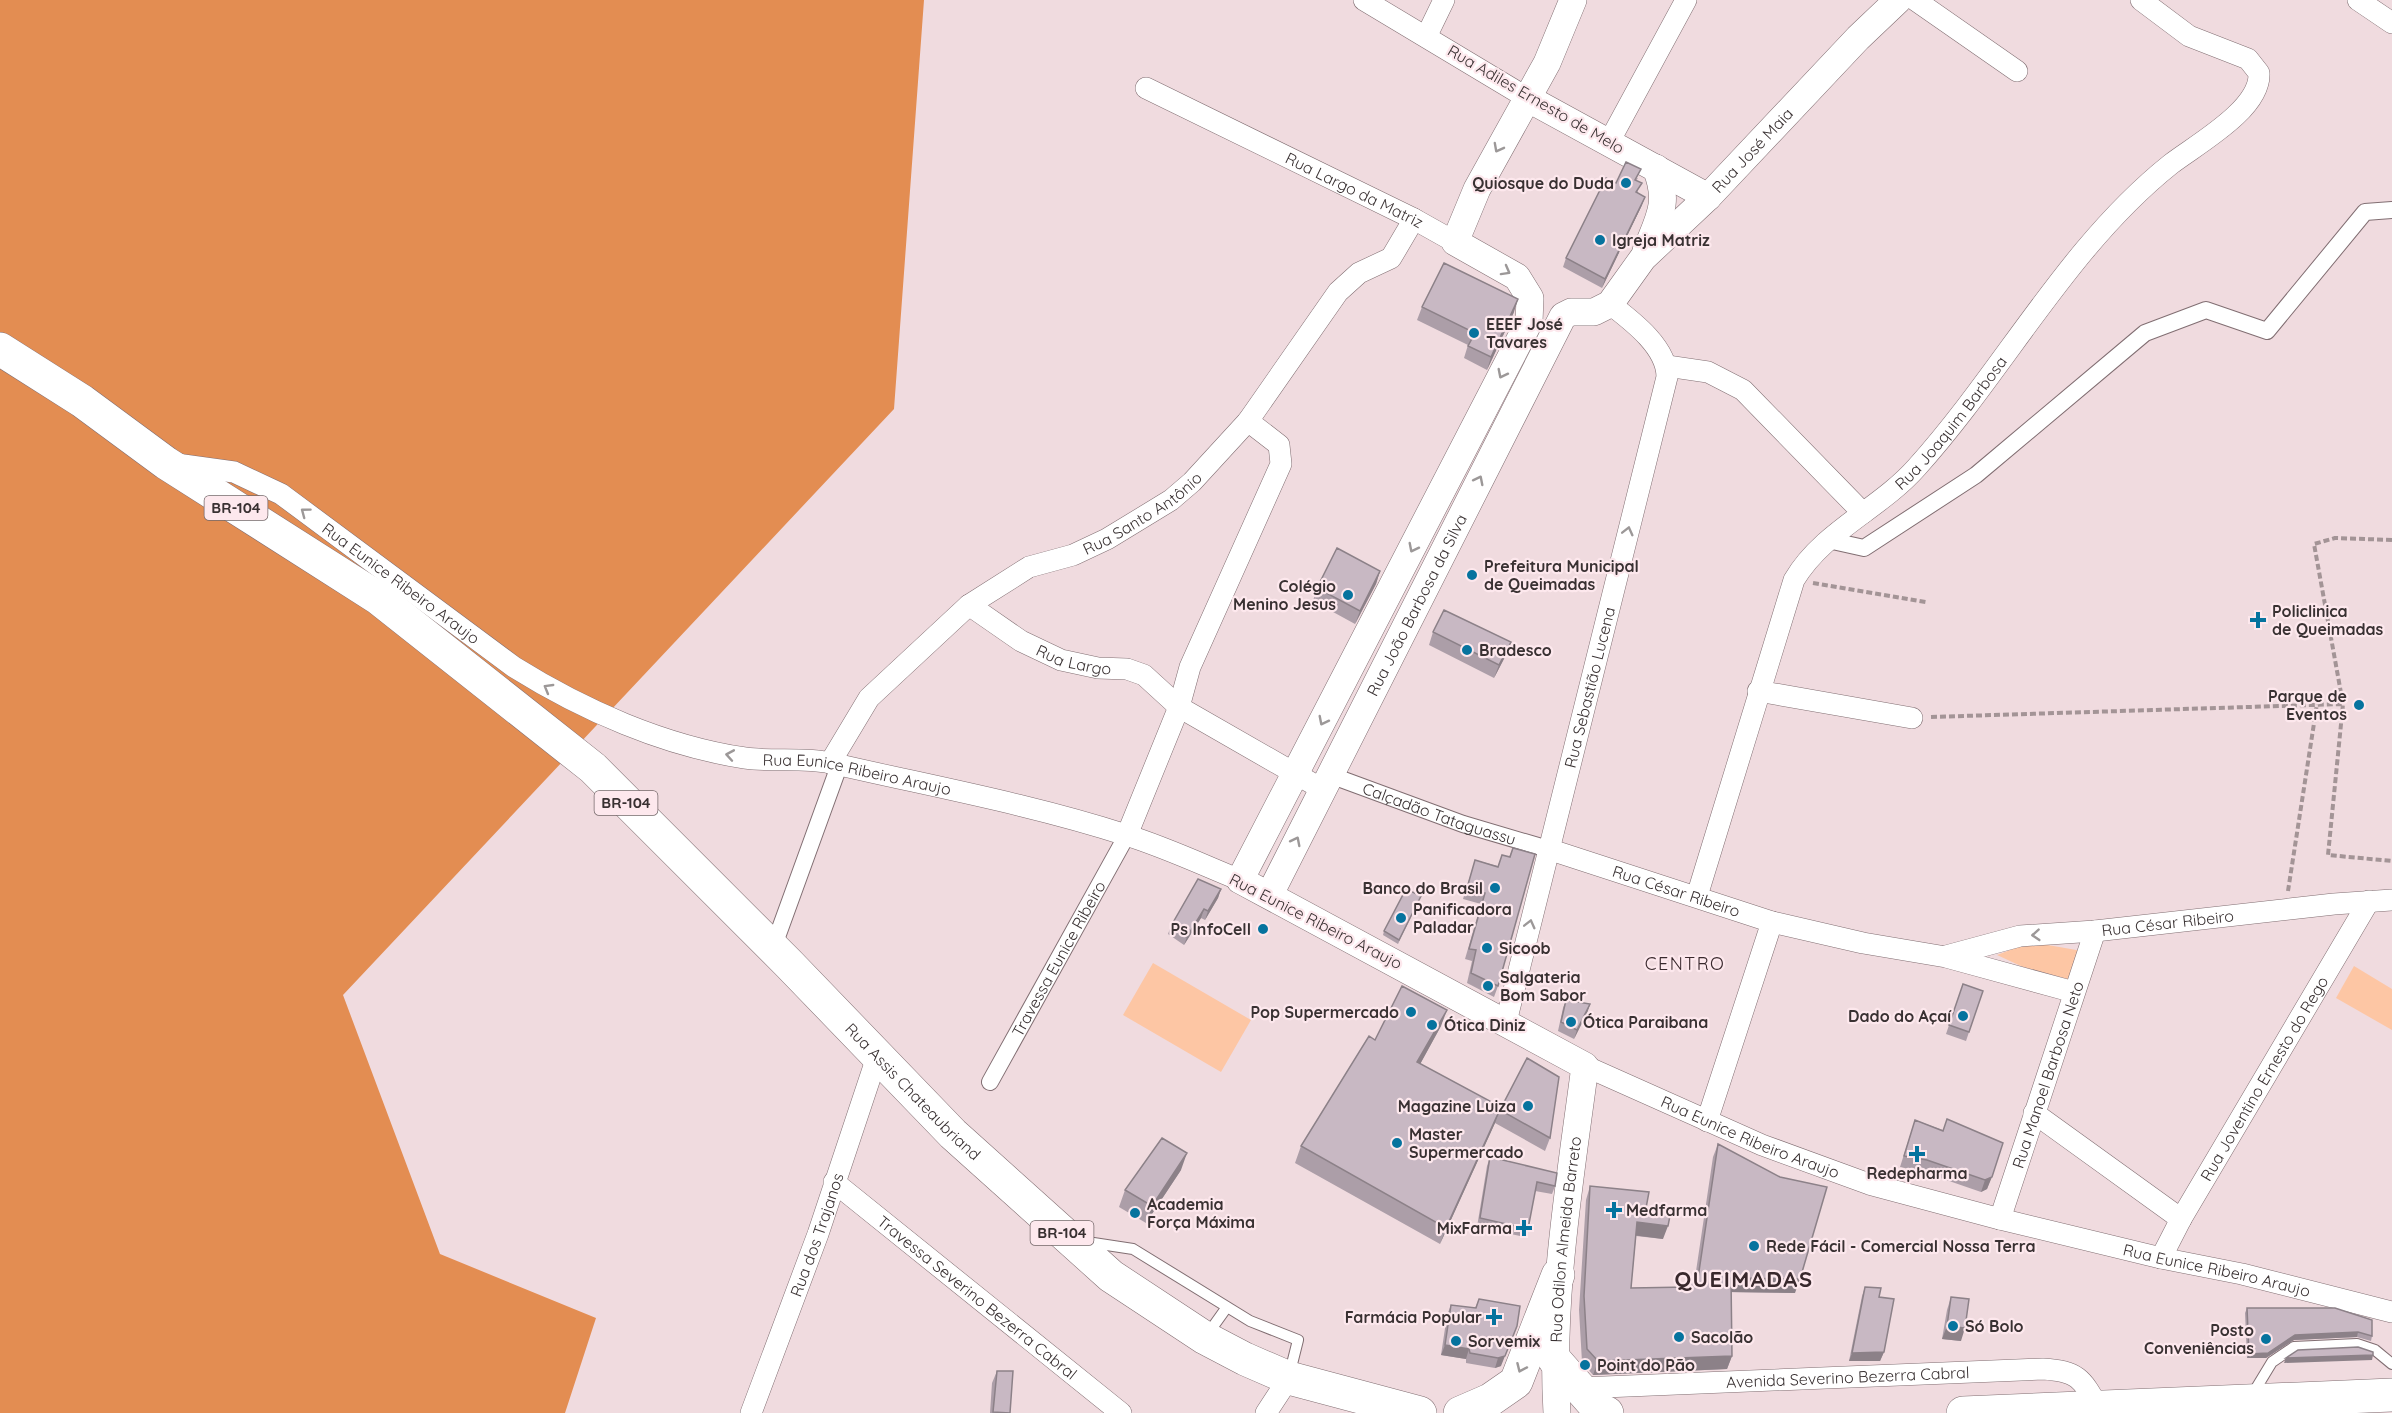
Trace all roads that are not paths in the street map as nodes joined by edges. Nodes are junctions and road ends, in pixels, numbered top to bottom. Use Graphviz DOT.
graph roads {
  1 [pos="1364,0"];
  2 [pos="1444,0"];
  3 [pos="1573,0"];
  4 [pos="1686,0"];
  5 [pos="1898,0"];
  6 [pos="1915,0"];
  7 [pos="2141,0"];
  8 [pos="2358,0"];
  9 [pos="2392,23"];
  10 [pos="1427,35"];
  11 [pos="2017,70"];
  12 [pos="1146,87"];
  13 [pos="1529,99"];
  14 [pos="1609,142"];
  15 [pos="1656,168"];
  16 [pos="1708,197"];
  17 [pos="2392,210"];
  18 [pos="1414,219"];
  19 [pos="1455,242"];
  20 [pos="1643,258"];
  21 [pos="1610,304"];
  22 [pos="1529,322"];
  23 [pos="0,349"];
  24 [pos="1667,366"];
  25 [pos="1248,421"];
  26 [pos="166,463"];
  27 [pos="1863,513"];
  28 [pos="1828,540"];
  29 [pos="969,605"];
  30 [pos="1758,691"];
  31 [pos="1179,707"];
  32 [pos="1912,718"];
  33 [pos="834,764"];
  34 [pos="1295,776"];
  35 [pos="1326,782"];
  36 [pos="1126,835"];
  37 [pos="1548,849"];
  38 [pos="1240,880"];
  39 [pos="1270,894"];
  40 [pos="1697,896"];
  41 [pos="2392,900"];
  42 [pos="2369,901"];
  43 [pos="1772,922"];
  44 [pos="2095,931"];
  45 [pos="773,948"];
  46 [pos="1946,957"];
  47 [pos="2074,992"];
  48 [pos="1506,1022"];
  49 [pos="878,1054"];
  50 [pos="1585,1066"];
  51 [pos="990,1082"];
  52 [pos="2034,1113"];
  53 [pos="1707,1121"];
  54 [pos="834,1182"];
  55 [pos="2000,1219"];
  56 [pos="2181,1219"];
  57 [pos="1069,1239"];
  58 [pos="2161,1257"];
  59 [pos="1558,1275"];
  60 [pos="1227,1307"];
  61 [pos="2392,1312"];
  62 [pos="1205,1338"];
  63 [pos="1554,1359"];
  64 [pos="2392,1364"];
  65 [pos="1975,1374"];
  66 [pos="1288,1378"];
  67 [pos="1580,1388"];
  68 [pos="2392,1395"];
  69 [pos="2230,1405"];
  70 [pos="2098,1407"];
  71 [pos="1396,1410"];
  72 [pos="1969,1412"];
  73 [pos="751,1413"];
  74 [pos="1121,1413"];
  75 [pos="1266,1413"];
  76 [pos="1460,1413"];
  77 [pos="1557,1413"];
  78 [pos="1607,1413"];
  1 -- 10 [label="street, Rua Adiles Ernesto de Melo"];
  2 -- 10 [label="street"];
  3 -- 13 [label="street"];
  4 -- 14 [label="street"];
  5 -- 16 [label="street, Rua José Maia"];
  6 -- 11 [label="street"];
  7 -- 27 [label="street, Rua Joaquim Barbosa"];
  8 -- 9 [label="street"];
  10 -- 13 [label="street, Rua Adiles Ernesto de Melo"];
  12 -- 18 [label="street, Rua Largo da Matriz"];
  13 -- 14 [label="street, Rua Adiles Ernesto de Melo"];
  13 -- 19 [label="street, one-way"];
  14 -- 15 [label="street, Rua Adiles Ernesto de Melo"];
  15 -- 16 [label="street, Rua Adiles Ernesto de Melo"];
  15 -- 20 [label="street"];
  16 -- 20 [label="street, Rua José Maia"];
  17 -- 28 [label="street"];
  18 -- 19 [label="street, Rua Largo da Matriz"];
  18 -- 25 [label="street, Rua Santo Antônio"];
  19 -- 22 [label="street, Rua Largo da Matriz, one-way"];
  20 -- 21 [label="street, Rua José Maia"];
  21 -- 24 [label="street"];
  35 -- 21 [label="street, Rua João Barbosa da Silva, one-way"];
  22 -- 34 [label="street, Rua João Barbosa da Silva, one-way"];
  23 -- 26 [label="highway, BR-104"];
  24 -- 27 [label="street"];
  37 -- 24 [label="street, Rua Sebastião Lucena, one-way"];
  25 -- 29 [label="street, Rua Santo Antônio"];
  25 -- 31 [label="street"];
  33 -- 26 [label="street, Rua Eunice Ribeiro Araujo, one-way"];
  26 -- 45 [label="highway, Rua Assis Chateaubriand / BR-104"];
  27 -- 28 [label="street, Rua Joaquim Barbosa"];
  28 -- 30 [label="street, Rua Joaquim Barbosa"];
  29 -- 31 [label="street, Rua Largo"];
  29 -- 33 [label="street, Rua Santo Antônio"];
  30 -- 32 [label="street"];
  30 -- 40 [label="street, Rua Joaquim Barbosa"];
  31 -- 34 [label="street, Rua Largo"];
  31 -- 36 [label="street"];
  33 -- 36 [label="street, Rua Eunice Ribeiro Araujo"];
  33 -- 45 [label="street"];
  34 -- 35 [label="street, Rua Largo"];
  34 -- 38 [label="street, Rua João Barbosa da Silva"];
  35 -- 37 [label="street, Calçadão Tataguassu"];
  39 -- 35 [label="street, Rua João Barbosa da Silva, one-way"];
  36 -- 38 [label="street, Rua Eunice Ribeiro Araujo"];
  36 -- 51 [label="street, Travessa Eunice Ribeiro"];
  37 -- 40 [label="street, Rua César Ribeiro"];
  48 -- 37 [label="street, Rua Sebastião Lucena, one-way"];
  38 -- 39 [label="street, Rua Eunice Ribeiro Araujo"];
  39 -- 48 [label="street, Rua Eunice Ribeiro Araujo"];
  40 -- 43 [label="street, Rua César Ribeiro"];
  41 -- 42 [label="street, Rua César Ribeiro"];
  42 -- 44 [label="street, Rua César Ribeiro"];
  42 -- 56 [label="street, Rua Joventino Ernesto do Rego"];
  43 -- 46 [label="street, Rua César Ribeiro"];
  43 -- 53 [label="street"];
  44 -- 46 [label="street, Rua César Ribeiro, one-way"];
  44 -- 47 [label="street, Rua Manoel Barbosa Neto"];
  45 -- 49 [label="highway, Rua Assis Chateaubriand / BR-104"];
  46 -- 47 [label="street, Rua César Ribeiro"];
  47 -- 52 [label="street, Rua Manoel Barbosa Neto"];
  48 -- 50 [label="street, Rua Eunice Ribeiro Araujo"];
  49 -- 54 [label="street, Rua dos Trajanos"];
  49 -- 57 [label="highway, Rua Assis Chateaubriand / BR-104"];
  50 -- 53 [label="street, Rua Eunice Ribeiro Araujo"];
  50 -- 59 [label="street, Rua Odilon Almeida Barreto"];
  52 -- 55 [label="street, Rua Manoel Barbosa Neto"];
  52 -- 56 [label="street"];
  53 -- 55 [label="street, Rua Eunice Ribeiro Araujo"];
  54 -- 73 [label="street, Rua dos Trajanos"];
  54 -- 74 [label="street, Travessa Severino Bezerra Cabral"];
  55 -- 58 [label="street, Rua Eunice Ribeiro Araujo"];
  56 -- 58 [label="street, Rua Joventino Ernesto do Rego"];
  57 -- 60 [label="lane"];
  57 -- 62 [label="highway, Rua Assis Chateaubriand / BR-104"];
  58 -- 61 [label="street, Rua Eunice Ribeiro Araujo"];
  59 -- 63 [label="street, Rua Odilon Almeida Barreto"];
  59 -- 76 [label="highway, one-way"];
  60 -- 62 [label="lane"];
  60 -- 66 [label="lane"];
  62 -- 66 [label="highway, Rua Assis Chateaubriand / BR-104"];
  63 -- 67 [label="highway"];
  63 -- 77 [label="street, Rua Odilon Almeida Barreto"];
  64 -- 69 [label="lane"];
  65 -- 67 [label="street, Avenida Severino Bezerra Cabral"];
  65 -- 70 [label="street, Avenida Severino Bezerra Cabral"];
  65 -- 72 [label="street"];
  66 -- 71 [label="highway, Rua Assis Chateaubriand / BR-104"];
  66 -- 75 [label="street"];
  67 -- 78 [label="highway"];
  68 -- 69 [label="highway"];
  69 -- 70 [label="highway"];
  70 -- 72 [label="highway"];
}
